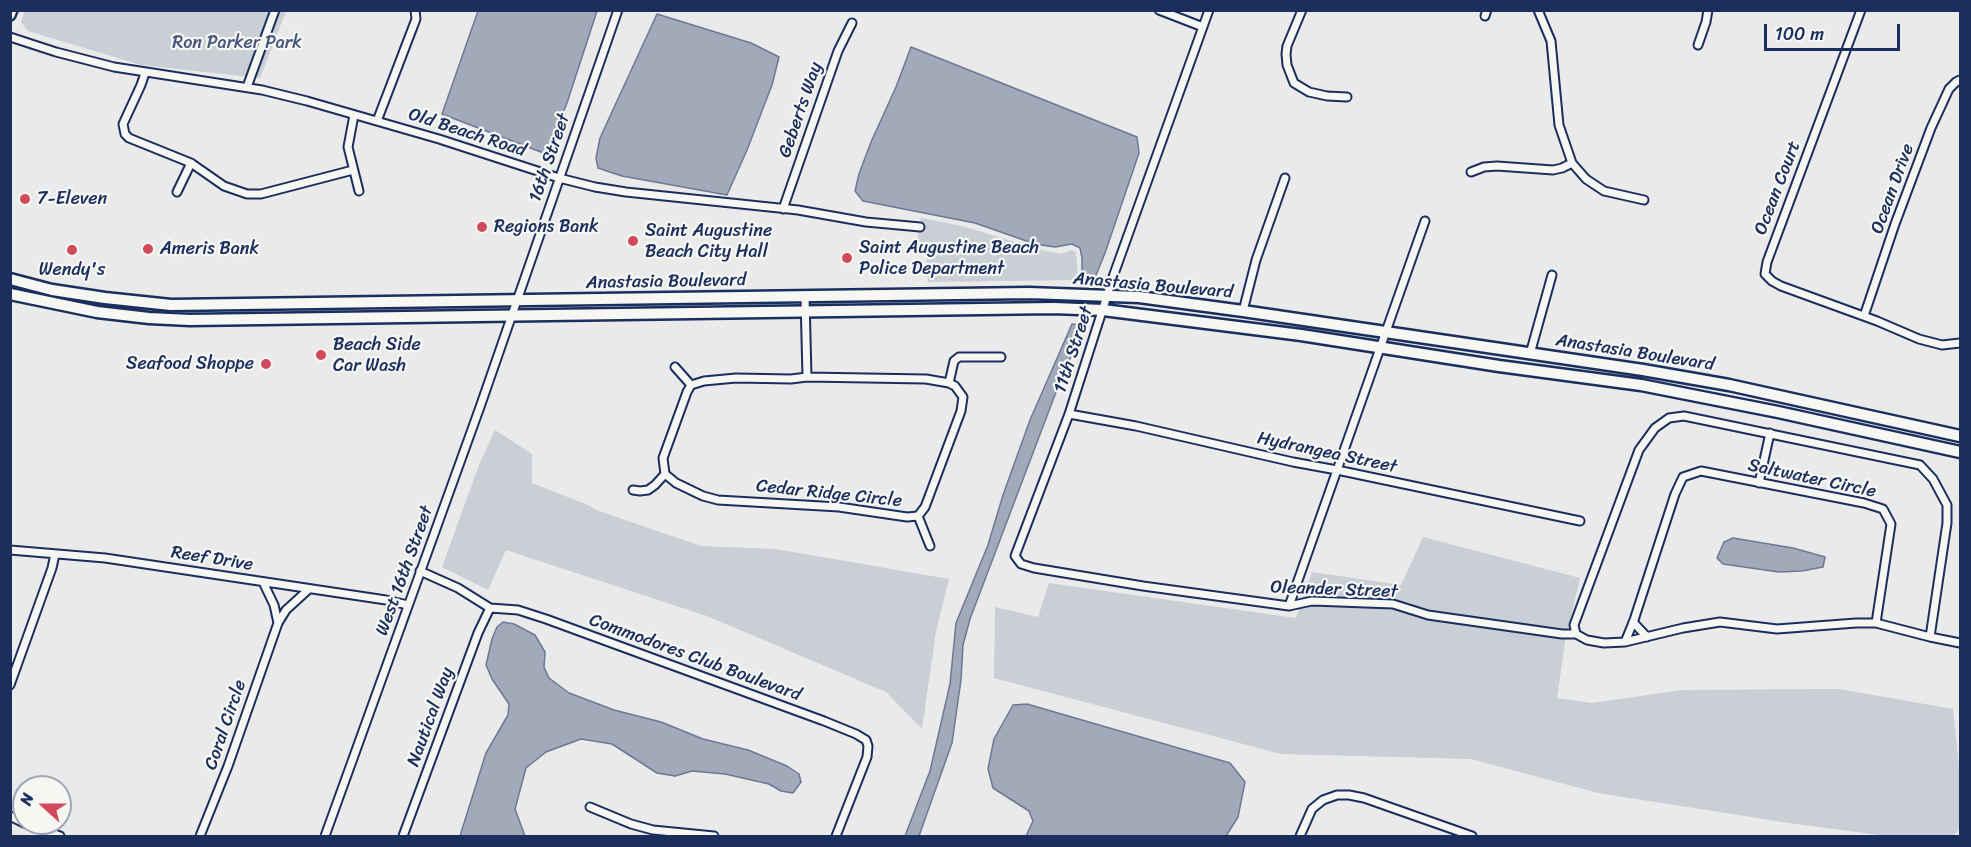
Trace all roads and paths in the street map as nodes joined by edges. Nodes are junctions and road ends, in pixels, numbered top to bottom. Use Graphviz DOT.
graph roads {
  1 [pos="12,10"];
  2 [pos="275,10"];
  3 [pos="415,10"];
  4 [pos="618,10"];
  5 [pos="1159,10"];
  6 [pos="1209,10"];
  7 [pos="1302,10"];
  8 [pos="1538,10"];
  9 [pos="1708,10"];
  10 [pos="1861,10"];
  11 [pos="10,15"];
  12 [pos="852,23"];
  13 [pos="1203,27"];
  14 [pos="10,37"];
  15 [pos="1698,45"];
  16 [pos="145,73"];
  17 [pos="1960,80"];
  18 [pos="247,87"];
  19 [pos="1347,97"];
  20 [pos="354,115"];
  21 [pos="377,121"];
  22 [pos="1572,162"];
  23 [pos="191,163"];
  24 [pos="353,170"];
  25 [pos="1471,171"];
  26 [pos="560,178"];
  27 [pos="1285,178"];
  28 [pos="359,191"];
  29 [pos="177,192"];
  30 [pos="1644,200"];
  31 [pos="783,209"];
  32 [pos="1425,221"];
  33 [pos="920,227"];
  34 [pos="1552,275"];
  35 [pos="10,279"];
  36 [pos="10,294"];
  37 [pos="1107,296"];
  38 [pos="805,297"];
  39 [pos="517,300"];
  40 [pos="1103,310"];
  41 [pos="1243,311"];
  42 [pos="805,312"];
  43 [pos="512,316"];
  44 [pos="1864,316"];
  45 [pos="1386,332"];
  46 [pos="1960,343"];
  47 [pos="1381,347"];
  48 [pos="1530,354"];
  49 [pos="1001,357"];
  50 [pos="675,368"];
  51 [pos="807,377"];
  52 [pos="949,383"];
  53 [pos="691,385"];
  54 [pos="1068,414"];
  55 [pos="1770,434"];
  56 [pos="1960,436"];
  57 [pos="1960,452"];
  58 [pos="1337,470"];
  59 [pos="665,474"];
  60 [pos="1759,483"];
  61 [pos="633,490"];
  62 [pos="918,516"];
  63 [pos="1580,521"];
  64 [pos="930,546"];
  65 [pos="10,550"];
  66 [pos="55,554"];
  67 [pos="1019,562"];
  68 [pos="420,571"];
  69 [pos="263,582"];
  70 [pos="309,589"];
  71 [pos="408,605"];
  72 [pos="1289,606"];
  73 [pos="490,608"];
  74 [pos="1633,622"];
  75 [pos="278,623"];
  76 [pos="1876,623"];
  77 [pos="1576,634"];
  78 [pos="1647,637"];
  79 [pos="1930,637"];
  80 [pos="1625,642"];
  81 [pos="1960,643"];
  82 [pos="10,684"];
  83 [pos="590,807"];
  84 [pos="200,837"];
  85 [pos="325,837"];
  86 [pos="403,837"];
  87 [pos="714,837"];
  88 [pos="836,837"];
  89 [pos="1300,837"];
  90 [pos="1472,837"];
  1 -- 11 [label="street"];
  2 -- 18 [label="street"];
  3 -- 21 [label="street"];
  4 -- 26 [label="street, 16th Street"];
  5 -- 13 [label="street"];
  6 -- 13 [label="street, 11th Street"];
  7 -- 19 [label="street"];
  8 -- 22 [label="street"];
  9 -- 15 [label="street"];
  10 -- 44 [label="street, Ocean Court"];
  12 -- 31 [label="street, Geberts Way"];
  13 -- 37 [label="street, 11th Street"];
  14 -- 16 [label="street, Old Beach Road"];
  16 -- 18 [label="street, Old Beach Road"];
  16 -- 23 [label="street"];
  17 -- 44 [label="street, Ocean Drive"];
  18 -- 20 [label="street, Old Beach Road"];
  20 -- 21 [label="street, Old Beach Road"];
  20 -- 24 [label="street"];
  21 -- 26 [label="street, Old Beach Road"];
  22 -- 25 [label="street"];
  22 -- 30 [label="street"];
  23 -- 24 [label="street"];
  23 -- 29 [label="street"];
  24 -- 28 [label="street"];
  26 -- 31 [label="street, Old Beach Road"];
  26 -- 39 [label="street, 16th Street"];
  27 -- 41 [label="street"];
  31 -- 33 [label="street, Old Beach Road"];
  32 -- 45 [label="street"];
  34 -- 48 [label="street"];
  35 -- 39 [label="main road, Anastasia Boulevard"];
  36 -- 43 [label="main road, Anastasia Boulevard"];
  37 -- 38 [label="main road, Anastasia Boulevard"];
  37 -- 40 [label="street, 11th Street"];
  37 -- 41 [label="main road, Anastasia Boulevard"];
  38 -- 39 [label="main road, Anastasia Boulevard"];
  38 -- 42 [label="street"];
  39 -- 43 [label="street, 16th Street"];
  40 -- 42 [label="main road, Anastasia Boulevard"];
  40 -- 47 [label="main road, Anastasia Boulevard"];
  40 -- 54 [label="street, 11th Street"];
  41 -- 45 [label="main road, Anastasia Boulevard"];
  42 -- 43 [label="main road, Anastasia Boulevard"];
  42 -- 51 [label="street"];
  43 -- 68 [label="street, West 16th Street"];
  44 -- 46 [label="street"];
  45 -- 47 [label="street"];
  45 -- 48 [label="main road, Anastasia Boulevard"];
  47 -- 57 [label="main road, Anastasia Boulevard"];
  47 -- 58 [label="street"];
  48 -- 56 [label="main road, Anastasia Boulevard"];
  49 -- 52 [label="street"];
  50 -- 53 [label="street"];
  51 -- 52 [label="street"];
  51 -- 53 [label="street"];
  52 -- 62 [label="street, Cedar Ridge Circle"];
  53 -- 59 [label="street"];
  54 -- 58 [label="street, Hydrangea Street"];
  54 -- 67 [label="street, 11th Street"];
  55 -- 60 [label="street"];
  55 -- 77 [label="street, Saltwater Circle"];
  55 -- 79 [label="street, Saltwater Circle"];
  58 -- 63 [label="street, Hydrangea Street"];
  58 -- 72 [label="street"];
  59 -- 61 [label="street"];
  59 -- 62 [label="street, Cedar Ridge Circle"];
  60 -- 74 [label="street, Saltwater Circle"];
  60 -- 76 [label="street, Saltwater Circle"];
  62 -- 64 [label="street"];
  65 -- 66 [label="street, Reef Drive"];
  66 -- 69 [label="street, Reef Drive"];
  66 -- 82 [label="street"];
  67 -- 72 [label="street, Oleander Street"];
  68 -- 71 [label="street, West 16th Street"];
  68 -- 73 [label="street, Commodores Club Boulevard"];
  69 -- 70 [label="street, Reef Drive"];
  69 -- 75 [label="street"];
  70 -- 71 [label="street, Reef Drive"];
  70 -- 75 [label="street, Coral Circle"];
  71 -- 85 [label="street, West 16th Street"];
  72 -- 77 [label="street, Oleander Street"];
  73 -- 86 [label="street, Nautical Way"];
  73 -- 88 [label="street, Commodores Club Boulevard"];
  74 -- 78 [label="street"];
  74 -- 80 [label="street, Saltwater Circle"];
  75 -- 84 [label="street, Coral Circle"];
  76 -- 78 [label="street"];
  76 -- 79 [label="street"];
  77 -- 80 [label="street"];
  78 -- 80 [label="street"];
  79 -- 81 [label="street"];
  83 -- 87 [label="street"];
  89 -- 90 [label="street"];
}
